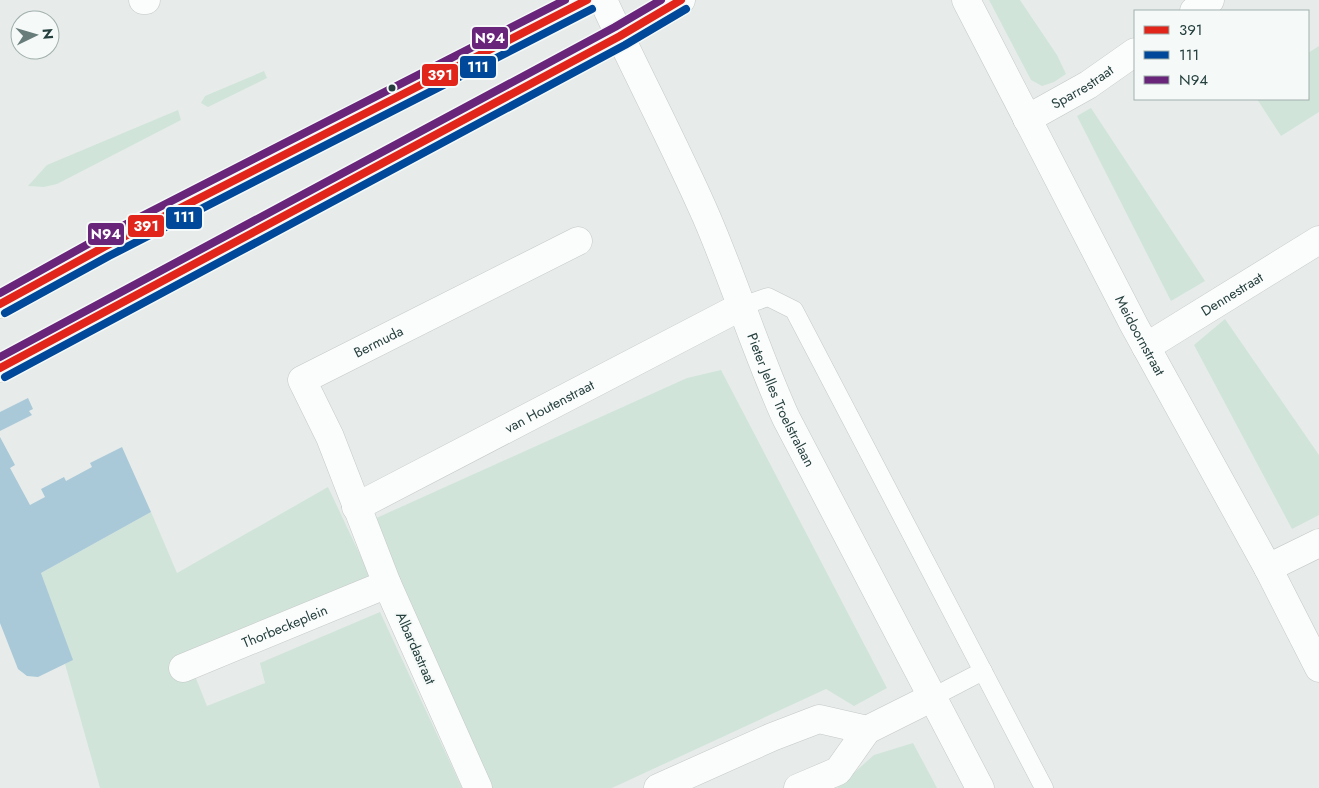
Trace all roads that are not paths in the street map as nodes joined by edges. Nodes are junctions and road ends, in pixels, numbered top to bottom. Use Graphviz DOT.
graph roads {
  1 [pos="587,0"];
  2 [pos="603,0"];
  3 [pos="681,0"];
  4 [pos="966,0"];
  5 [pos="1210,0"];
  6 [pos="1195,10"];
  7 [pos="620,36"];
  8 [pos="1134,53"];
  9 [pos="1027,119"];
  10 [pos="1319,240"];
  11 [pos="578,241"];
  12 [pos="0,304"];
  13 [pos="742,306"];
  14 [pos="1146,347"];
  15 [pos="0,368"];
  16 [pos="356,507"];
  17 [pos="1319,544"];
  18 [pos="1268,568"];
  19 [pos="387,584"];
  20 [pos="183,668"];
  21 [pos="1319,668"];
  22 [pos="983,671"];
  23 [pos="933,697"];
  24 [pos="867,730"];
  25 [pos="478,788"];
  26 [pos="658,788"];
  27 [pos="798,788"];
  28 [pos="980,788"];
  29 [pos="1044,788"];
  1 -- 12 [label="street"];
  2 -- 7 [label="street, Pieter Jelles Troelstralaan"];
  3 -- 7 [label="street"];
  4 -- 9 [label="street, Meidoornstraat"];
  5 -- 6 [label="street"];
  7 -- 13 [label="street, Pieter Jelles Troelstralaan"];
  7 -- 15 [label="street"];
  8 -- 9 [label="street, Sparrestraat"];
  9 -- 14 [label="street, Meidoornstraat"];
  10 -- 14 [label="street, Dennestraat"];
  11 -- 16 [label="street, Bermuda"];
  13 -- 16 [label="street, van Houtenstraat"];
  13 -- 22 [label="lane"];
  13 -- 23 [label="street, Pieter Jelles Troelstralaan"];
  14 -- 18 [label="street, Meidoornstraat"];
  16 -- 19 [label="street, Albardastraat"];
  17 -- 18 [label="street"];
  18 -- 21 [label="street, Meidoornstraat"];
  19 -- 20 [label="street, Thorbeckeplein"];
  19 -- 25 [label="street, Albardastraat"];
  22 -- 23 [label="lane"];
  22 -- 29 [label="lane"];
  23 -- 24 [label="street"];
  23 -- 28 [label="street, Pieter Jelles Troelstralaan"];
  24 -- 26 [label="street"];
  24 -- 27 [label="street"];
}
